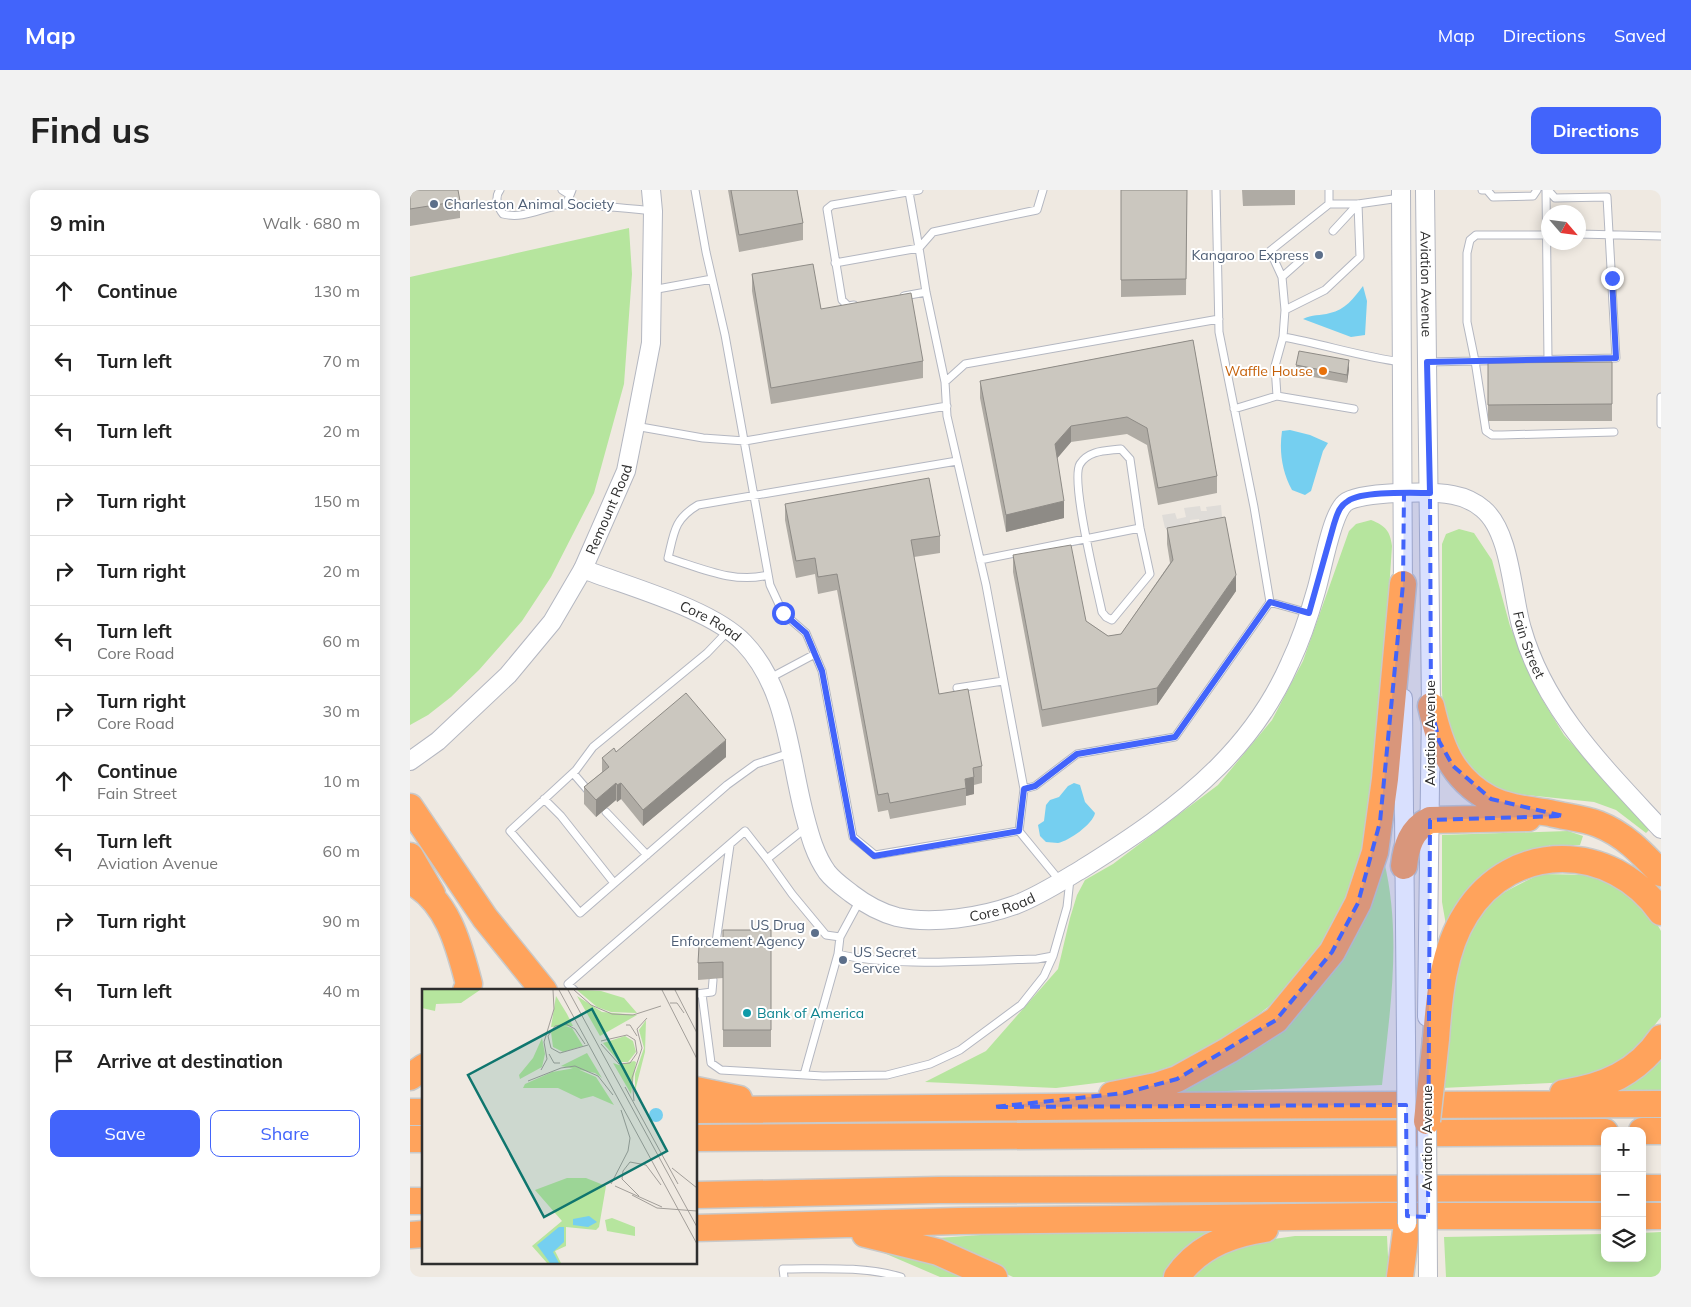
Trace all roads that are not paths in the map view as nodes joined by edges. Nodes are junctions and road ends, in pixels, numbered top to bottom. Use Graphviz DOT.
graph roads {
  1 [pos="500,190"];
  2 [pos="562,190"];
  3 [pos="651,190"];
  4 [pos="695,190"];
  5 [pos="919,190"];
  6 [pos="1043,190"];
  7 [pos="1216,190"];
  8 [pos="1329,190"];
  9 [pos="1425,190"];
  10 [pos="1435,190"];
  11 [pos="1482,190"];
  12 [pos="1487,190"];
  13 [pos="1537,190"];
  14 [pos="1547,190"];
  15 [pos="909,192"];
  16 [pos="571,193"];
  17 [pos="1607,193"];
  18 [pos="1401,194"];
  19 [pos="1329,204"];
  20 [pos="1358,204"];
  21 [pos="566,205"];
  22 [pos="1547,205"];
  23 [pos="653,210"];
  24 [pos="1333,231"];
  25 [pos="1586,234"];
  26 [pos="1610,234"];
  27 [pos="1541,235"];
  28 [pos="1661,236"];
  29 [pos="919,248"];
  30 [pos="1548,250"];
  31 [pos="1300,261"];
  32 [pos="835,263"];
  33 [pos="1282,277"];
  34 [pos="712,279"];
  35 [pos="652,290"];
  36 [pos="926,292"];
  37 [pos="896,297"];
  38 [pos="858,304"];
  39 [pos="1284,310"];
  40 [pos="1219,319"];
  41 [pos="1282,337"];
  42 [pos="1548,359"];
  43 [pos="1475,361"];
  44 [pos="1403,362"];
  45 [pos="1427,362"];
  46 [pos="946,382"];
  47 [pos="1277,396"];
  48 [pos="1661,397"];
  49 [pos="947,406"];
  50 [pos="1234,409"];
  51 [pos="1354,409"];
  52 [pos="1661,424"];
  53 [pos="635,426"];
  54 [pos="1614,432"];
  55 [pos="745,441"];
  56 [pos="957,461"];
  57 [pos="1404,493"];
  58 [pos="1430,493"];
  59 [pos="755,496"];
  60 [pos="1140,528"];
  61 [pos="1087,540"];
  62 [pos="980,560"];
  63 [pos="584,569"];
  64 [pos="768,575"];
  65 [pos="1403,584"];
  66 [pos="1270,602"];
  67 [pos="1309,613"];
  68 [pos="729,630"];
  69 [pos="815,654"];
  70 [pos="770,678"];
  71 [pos="1003,681"];
  72 [pos="957,688"];
  73 [pos="1431,706"];
  74 [pos="790,753"];
  75 [pos="410,761"];
  76 [pos="573,773"];
  77 [pos="1024,789"];
  78 [pos="591,794"];
  79 [pos="544,799"];
  80 [pos="410,807"];
  81 [pos="606,812"];
  82 [pos="1563,816"];
  83 [pos="1430,820"];
  84 [pos="808,827"];
  85 [pos="1661,829"];
  86 [pos="1019,831"];
  87 [pos="730,845"];
  88 [pos="647,855"];
  89 [pos="410,856"];
  90 [pos="767,859"];
  91 [pos="1404,866"];
  92 [pos="1661,873"];
  93 [pos="1065,879"];
  94 [pos="410,881"];
  95 [pos="614,883"];
  96 [pos="860,900"];
  97 [pos="438,904"];
  98 [pos="1661,912"];
  99 [pos="840,937"];
  100 [pos="838,954"];
  101 [pos="1052,956"];
  102 [pos="714,962"];
  103 [pos="713,980"];
  104 [pos="467,989"];
  105 [pos="542,989"];
  106 [pos="573,989"];
  107 [pos="699,994"];
  108 [pos="1661,1038"];
  109 [pos="1431,1039"];
  110 [pos="422,1068"];
  111 [pos="804,1075"];
  112 [pos="410,1077"];
  113 [pos="698,1090"];
  114 [pos="1661,1104"];
  115 [pos="1448,1105"];
  116 [pos="994,1107"];
  117 [pos="865,1109"];
  118 [pos="698,1110"];
  119 [pos="1427,1121"];
  120 [pos="1646,1131"];
  121 [pos="1661,1131"];
  122 [pos="1601,1132"];
  123 [pos="698,1138"];
  124 [pos="1601,1188"];
  125 [pos="1646,1188"];
  126 [pos="1661,1188"];
  127 [pos="698,1196"];
  128 [pos="1601,1216"];
  129 [pos="1646,1216"];
  130 [pos="1661,1216"];
  131 [pos="1396,1220"];
  132 [pos="727,1227"];
  133 [pos="698,1228"];
  134 [pos="826,1269"];
  135 [pos="864,1274"];
  136 [pos="784,1277"];
  137 [pos="827,1277"];
  138 [pos="901,1277"];
  139 [pos="994,1277"];
  140 [pos="1177,1277"];
  141 [pos="1400,1277"];
  142 [pos="1408,1277"];
  143 [pos="1428,1277"];
  1 -- 21 [label="lane"];
  2 -- 16 [label="lane"];
  3 -- 23 [label="street, Remount Road"];
  4 -- 34 [label="lane"];
  5 -- 15 [label="lane"];
  6 -- 29 [label="lane"];
  7 -- 40 [label="lane"];
  8 -- 19 [label="lane"];
  9 -- 10 [label="lane"];
  9 -- 45 [label="street, Aviation Avenue"];
  11 -- 12 [label="lane"];
  12 -- 13 [label="lane"];
  14 -- 17 [label="lane"];
  14 -- 22 [label="lane"];
  15 -- 29 [label="lane"];
  15 -- 32 [label="lane"];
  16 -- 21 [label="lane"];
  17 -- 26 [label="lane"];
  18 -- 20 [label="lane"];
  18 -- 44 [label="street, Aviation Avenue"];
  19 -- 20 [label="lane"];
  19 -- 33 [label="lane"];
  20 -- 24 [label="lane"];
  20 -- 39 [label="lane"];
  21 -- 23 [label="lane"];
  23 -- 35 [label="street, Remount Road"];
  25 -- 26 [label="lane"];
  26 -- 28 [label="lane"];
  26 -- 42 [label="lane"];
  27 -- 43 [label="lane"];
  29 -- 32 [label="lane"];
  29 -- 36 [label="lane"];
  30 -- 42 [label="lane"];
  31 -- 33 [label="lane"];
  32 -- 38 [label="lane"];
  33 -- 39 [label="lane"];
  34 -- 35 [label="lane"];
  34 -- 55 [label="lane"];
  35 -- 53 [label="street, Remount Road"];
  36 -- 37 [label="lane"];
  36 -- 46 [label="lane"];
  39 -- 41 [label="lane"];
  40 -- 46 [label="lane"];
  40 -- 50 [label="lane"];
  41 -- 44 [label="lane"];
  41 -- 47 [label="lane"];
  42 -- 43 [label="lane"];
  43 -- 45 [label="lane"];
  43 -- 54 [label="lane"];
  44 -- 57 [label="street, Aviation Avenue"];
  45 -- 58 [label="street, Aviation Avenue"];
  46 -- 49 [label="lane"];
  47 -- 50 [label="lane"];
  47 -- 51 [label="lane"];
  48 -- 52 [label="lane"];
  49 -- 55 [label="lane"];
  49 -- 56 [label="lane"];
  50 -- 66 [label="lane"];
  53 -- 55 [label="lane"];
  53 -- 63 [label="street, Remount Road"];
  55 -- 59 [label="lane"];
  56 -- 59 [label="lane"];
  56 -- 62 [label="lane"];
  57 -- 58 [label="street, Fain Street"];
  57 -- 65 [label="street, Aviation Avenue"];
  57 -- 67 [label="street, Core Road"];
  58 -- 73 [label="street, Aviation Avenue"];
  58 -- 85 [label="street, Fain Street"];
  59 -- 64 [label="lane"];
  59 -- 64 [label="lane"];
  60 -- 61 [label="lane"];
  60 -- 61 [label="lane"];
  60 -- 61 [label="lane"];
  61 -- 62 [label="lane"];
  62 -- 71 [label="lane"];
  63 -- 68 [label="street, Core Road"];
  63 -- 75 [label="street, Remount Road"];
  64 -- 69 [label="lane"];
  65 -- 91 [label="street, Aviation Avenue"];
  65 -- 116 [label="highway"];
  66 -- 67 [label="lane"];
  66 -- 77 [label="lane"];
  67 -- 93 [label="street, Core Road"];
  68 -- 70 [label="street, Core Road"];
  68 -- 76 [label="lane"];
  69 -- 70 [label="lane"];
  69 -- 86 [label="lane"];
  70 -- 74 [label="street, Core Road"];
  71 -- 72 [label="lane"];
  71 -- 77 [label="lane"];
  73 -- 82 [label="highway"];
  73 -- 83 [label="street, Aviation Avenue"];
  74 -- 84 [label="street, Core Road"];
  74 -- 88 [label="lane"];
  76 -- 78 [label="lane"];
  76 -- 79 [label="lane"];
  77 -- 86 [label="lane"];
  79 -- 95 [label="lane"];
  79 -- 95 [label="lane"];
  80 -- 105 [label="highway"];
  81 -- 88 [label="lane"];
  82 -- 83 [label="highway"];
  82 -- 92 [label="highway"];
  83 -- 91 [label="highway"];
  83 -- 109 [label="street, Aviation Avenue"];
  84 -- 90 [label="lane"];
  84 -- 96 [label="street, Core Road"];
  86 -- 93 [label="lane"];
  87 -- 90 [label="lane"];
  87 -- 102 [label="lane"];
  87 -- 106 [label="lane"];
  88 -- 95 [label="lane"];
  89 -- 97 [label="highway"];
  90 -- 99 [label="lane"];
  91 -- 131 [label="street, Aviation Avenue, bridge"];
  93 -- 96 [label="street, Core Road"];
  93 -- 101 [label="lane"];
  94 -- 97 [label="highway"];
  96 -- 99 [label="lane"];
  97 -- 104 [label="highway"];
  98 -- 109 [label="highway"];
  99 -- 100 [label="lane"];
  100 -- 101 [label="lane"];
  100 -- 111 [label="lane"];
  101 -- 111 [label="lane"];
  103 -- 107 [label="lane"];
  107 -- 111 [label="lane"];
  108 -- 115 [label="highway"];
  109 -- 119 [label="highway, bridge"];
  110 -- 112 [label="highway"];
  113 -- 117 [label="highway"];
  114 -- 115 [label="highway"];
  115 -- 116 [label="highway"];
  116 -- 117 [label="highway"];
  117 -- 118 [label="highway"];
  119 -- 143 [label="street, Aviation Avenue, bridge"];
  120 -- 121 [label="highway"];
  122 -- 123 [label="highway"];
  124 -- 127 [label="highway"];
  125 -- 126 [label="highway"];
  128 -- 131 [label="highway"];
  129 -- 130 [label="highway"];
  131 -- 132 [label="highway"];
  131 -- 140 [label="highway"];
  131 -- 141 [label="highway"];
  131 -- 142 [label="street, Aviation Avenue"];
  132 -- 133 [label="highway"];
  132 -- 139 [label="highway"];
  134 -- 135 [label="lane"];
  134 -- 136 [label="lane"];
  134 -- 137 [label="lane"];
  135 -- 138 [label="lane"];
}
